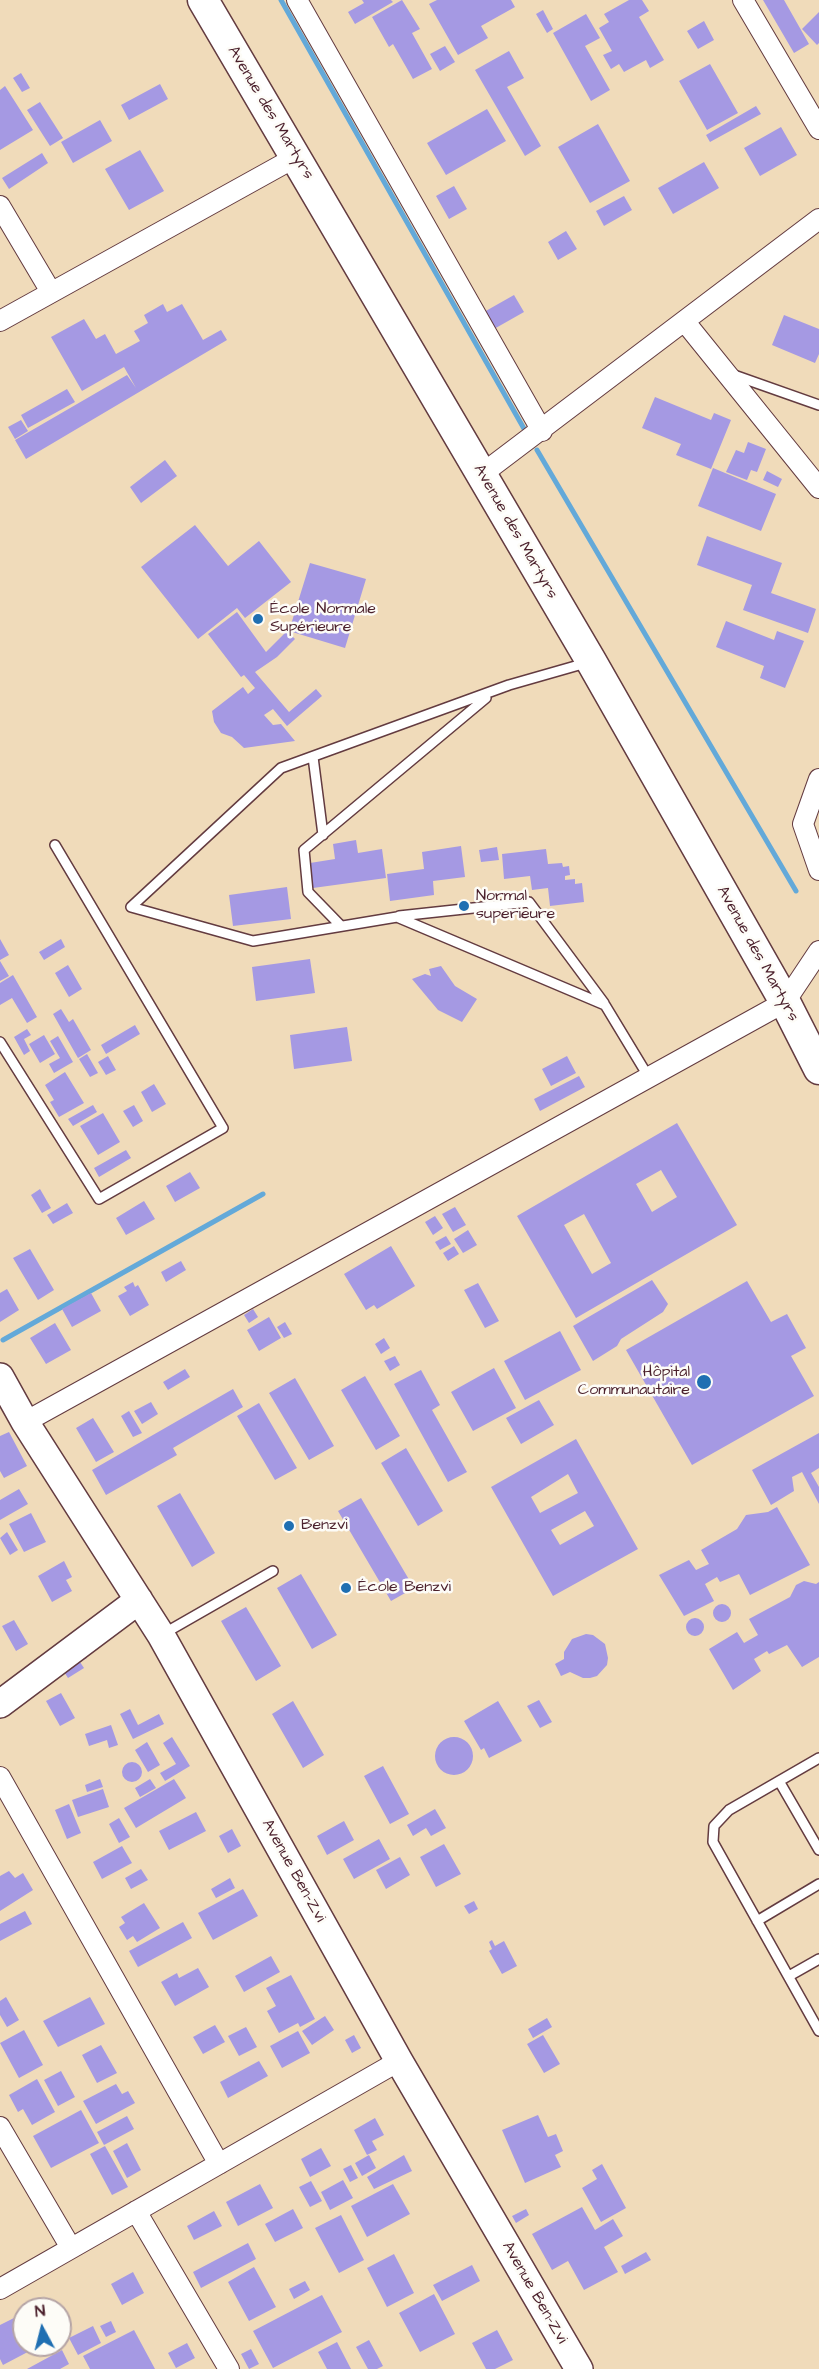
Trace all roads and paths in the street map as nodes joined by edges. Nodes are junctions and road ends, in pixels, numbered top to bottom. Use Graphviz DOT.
graph roads {
  1 [pos="203,0"];
  2 [pos="297,0"];
  3 [pos="743,0"];
  4 [pos="819,129"];
  5 [pos="296,157"];
  6 [pos="0,206"];
  7 [pos="819,219"];
  8 [pos="51,292"];
  9 [pos="0,321"];
  10 [pos="685,322"];
  11 [pos="726,372"];
  12 [pos="819,405"];
  13 [pos="542,431"];
  14 [pos="482,474"];
  15 [pos="819,488"];
  16 [pos="591,661"];
  17 [pos="492,693"];
  18 [pos="313,757"];
  19 [pos="819,779"];
  20 [pos="323,835"];
  21 [pos="55,844"];
  22 [pos="819,870"];
  23 [pos="397,917"];
  24 [pos="341,926"];
  25 [pos="819,951"];
  26 [pos="785,1002"];
  27 [pos="605,1005"];
  28 [pos="0,1042"];
  29 [pos="819,1069"];
  30 [pos="648,1076"];
  31 [pos="0,1377"];
  32 [pos="25,1422"];
  33 [pos="273,1571"];
  34 [pos="139,1600"];
  35 [pos="161,1635"];
  36 [pos="0,1704"];
  37 [pos="819,1758"];
  38 [pos="0,1777"];
  39 [pos="779,1781"];
  40 [pos="819,1850"];
  41 [pos="819,1884"];
  42 [pos="757,1921"];
  43 [pos="819,1959"];
  44 [pos="789,1976"];
  45 [pos="819,2031"];
  46 [pos="399,2061"];
  47 [pos="0,2127"];
  48 [pos="219,2164"];
  49 [pos="136,2211"];
  50 [pos="71,2248"];
  51 [pos="0,2289"];
  52 [pos="229,2369"];
  53 [pos="579,2369"];
  1 -- 5 [label="main road, Avenue des Martyrs"];
  2 -- 13 [label="street"];
  3 -- 4 [label="street"];
  5 -- 8 [label="street"];
  5 -- 14 [label="main road, Avenue des Martyrs"];
  6 -- 8 [label="street"];
  7 -- 10 [label="street"];
  8 -- 9 [label="street"];
  10 -- 11 [label="street"];
  10 -- 13 [label="street"];
  11 -- 12 [label="lane"];
  11 -- 15 [label="street"];
  13 -- 14 [label="street"];
  14 -- 16 [label="main road, Avenue des Martyrs"];
  16 -- 17 [label="lane"];
  16 -- 26 [label="main road, Avenue des Martyrs"];
  17 -- 18 [label="lane"];
  17 -- 20 [label="lane"];
  18 -- 20 [label="lane"];
  18 -- 24 [label="lane"];
  19 -- 22 [label="street"];
  20 -- 24 [label="lane"];
  21 -- 28 [label="lane"];
  23 -- 24 [label="lane"];
  23 -- 27 [label="lane"];
  23 -- 27 [label="lane"];
  25 -- 26 [label="street"];
  26 -- 29 [label="main road, Avenue des Martyrs"];
  26 -- 30 [label="street"];
  27 -- 30 [label="lane"];
  30 -- 32 [label="street"];
  31 -- 32 [label="street, Avenue Ben-Zvi"];
  32 -- 34 [label="street, Avenue Ben-Zvi"];
  33 -- 35 [label="lane"];
  34 -- 35 [label="street, Avenue Ben-Zvi"];
  34 -- 36 [label="street"];
  35 -- 46 [label="street, Avenue Ben-Zvi"];
  37 -- 39 [label="lane"];
  38 -- 48 [label="street"];
  39 -- 40 [label="lane"];
  39 -- 42 [label="lane"];
  41 -- 42 [label="lane"];
  42 -- 44 [label="lane"];
  43 -- 44 [label="lane"];
  44 -- 45 [label="lane"];
  46 -- 48 [label="street"];
  46 -- 53 [label="street, Avenue Ben-Zvi"];
  47 -- 50 [label="street"];
  48 -- 49 [label="street"];
  49 -- 50 [label="street"];
  49 -- 52 [label="street"];
  50 -- 51 [label="street"];
}
